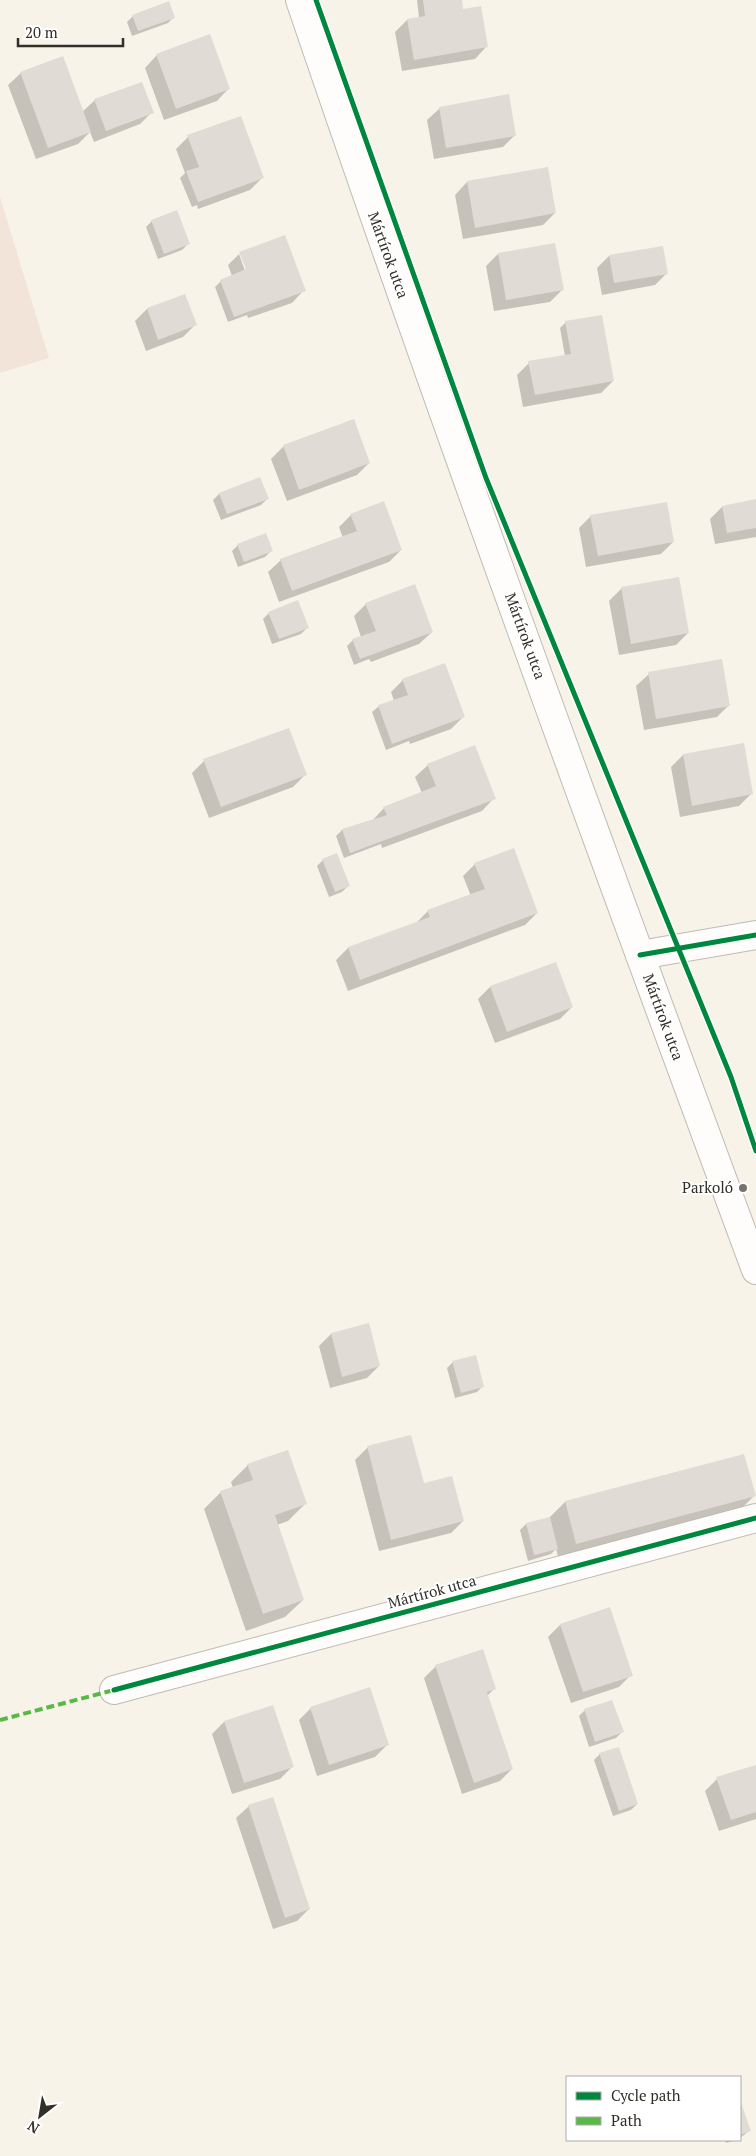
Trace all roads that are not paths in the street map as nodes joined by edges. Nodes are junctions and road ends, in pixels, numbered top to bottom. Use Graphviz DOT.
graph roads {
  1 [pos="300,0"];
  2 [pos="756,934"];
  3 [pos="640,955"];
  4 [pos="756,1270"];
  5 [pos="756,1518"];
  6 [pos="114,1690"];
  1 -- 3 [label="main road, Mártírok utca"];
  2 -- 3 [label="main road"];
  3 -- 4 [label="main road, Mártírok utca"];
  5 -- 6 [label="main road, Mártírok utca"];
}
